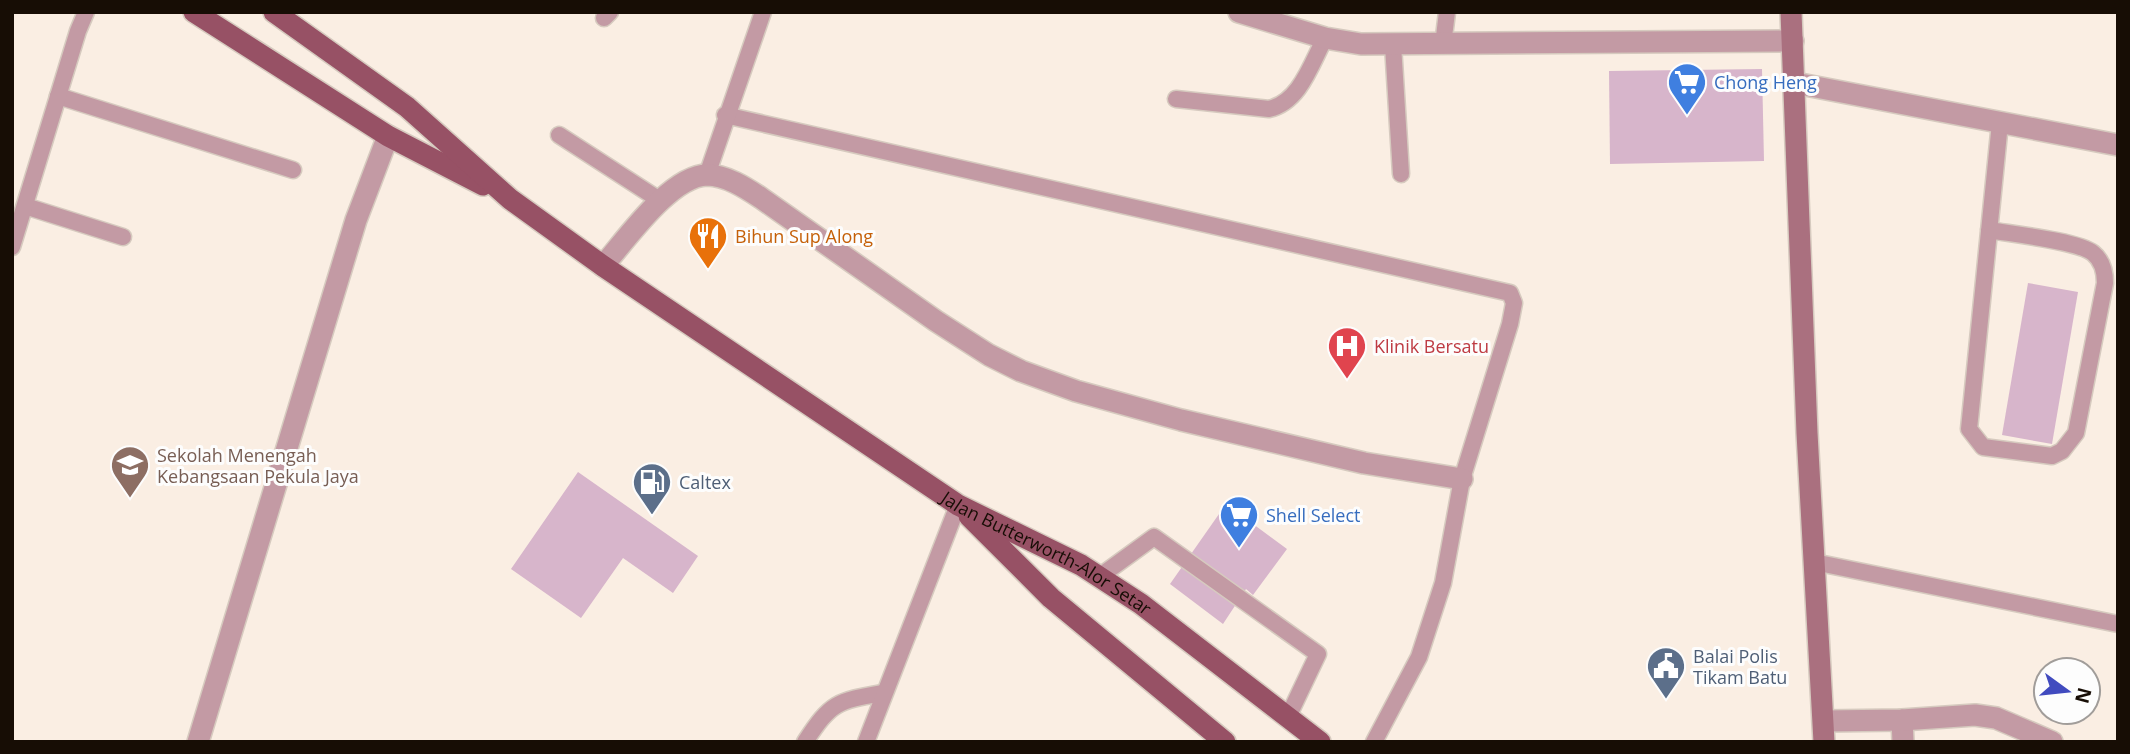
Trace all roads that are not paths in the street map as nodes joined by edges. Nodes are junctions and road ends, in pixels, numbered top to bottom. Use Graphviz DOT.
graph roads {
  1 [pos="86,12"];
  2 [pos="194,12"];
  3 [pos="274,12"];
  4 [pos="763,12"];
  5 [pos="1239,12"];
  6 [pos="1447,12"];
  7 [pos="1791,12"];
  8 [pos="1325,38"];
  9 [pos="1793,41"];
  10 [pos="1393,45"];
  11 [pos="1443,45"];
  12 [pos="1795,83"];
  13 [pos="58,96"];
  14 [pos="1176,99"];
  15 [pos="725,115"];
  16 [pos="2000,123"];
  17 [pos="559,135"];
  18 [pos="388,136"];
  19 [pos="2118,145"];
  20 [pos="293,170"];
  21 [pos="1401,173"];
  22 [pos="707,175"];
  23 [pos="510,199"];
  24 [pos="661,201"];
  25 [pos="25,205"];
  26 [pos="1989,229"];
  27 [pos="123,237"];
  28 [pos="12,247"];
  29 [pos="603,265"];
  30 [pos="1462,479"];
  31 [pos="958,505"];
  32 [pos="1814,562"];
  33 [pos="1098,577"];
  34 [pos="2118,624"];
  35 [pos="882,693"];
  36 [pos="1288,718"];
  37 [pos="1902,720"];
  38 [pos="1824,731"];
  39 [pos="198,742"];
  40 [pos="805,742"];
  41 [pos="866,742"];
  42 [pos="1225,742"];
  43 [pos="1320,742"];
  44 [pos="1374,742"];
  45 [pos="1903,742"];
  46 [pos="2052,742"];
  1 -- 13 [label="lane"];
  2 -- 18 [label="main road"];
  3 -- 23 [label="main road"];
  4 -- 15 [label="lane"];
  5 -- 8 [label="street"];
  6 -- 11 [label="lane"];
  7 -- 9 [label="main road"];
  8 -- 10 [label="street"];
  8 -- 14 [label="lane"];
  9 -- 11 [label="street"];
  9 -- 12 [label="main road"];
  10 -- 11 [label="street"];
  10 -- 21 [label="lane"];
  12 -- 16 [label="street"];
  12 -- 32 [label="main road"];
  13 -- 20 [label="lane"];
  13 -- 25 [label="lane"];
  15 -- 22 [label="lane"];
  15 -- 30 [label="lane"];
  16 -- 19 [label="street"];
  16 -- 26 [label="lane"];
  17 -- 24 [label="lane"];
  18 -- 23 [label="main road"];
  18 -- 39 [label="street"];
  22 -- 24 [label="street"];
  22 -- 30 [label="street"];
  23 -- 29 [label="main road"];
  24 -- 29 [label="street"];
  25 -- 27 [label="lane"];
  25 -- 28 [label="lane"];
  26 -- 26 [label="lane"];
  29 -- 31 [label="main road"];
  30 -- 44 [label="lane"];
  31 -- 33 [label="main road, Jalan Butterworth-Alor Setar"];
  31 -- 35 [label="lane"];
  31 -- 42 [label="main road, Jalan Butterworth-Alor Setar"];
  32 -- 34 [label="lane"];
  32 -- 38 [label="main road"];
  33 -- 36 [label="main road, Jalan Butterworth-Alor Setar"];
  33 -- 36 [label="lane"];
  35 -- 40 [label="lane"];
  35 -- 41 [label="lane"];
  36 -- 43 [label="main road, Jalan Butterworth-Alor Setar"];
  37 -- 38 [label="street"];
  37 -- 45 [label="street"];
  37 -- 46 [label="street"];
}
